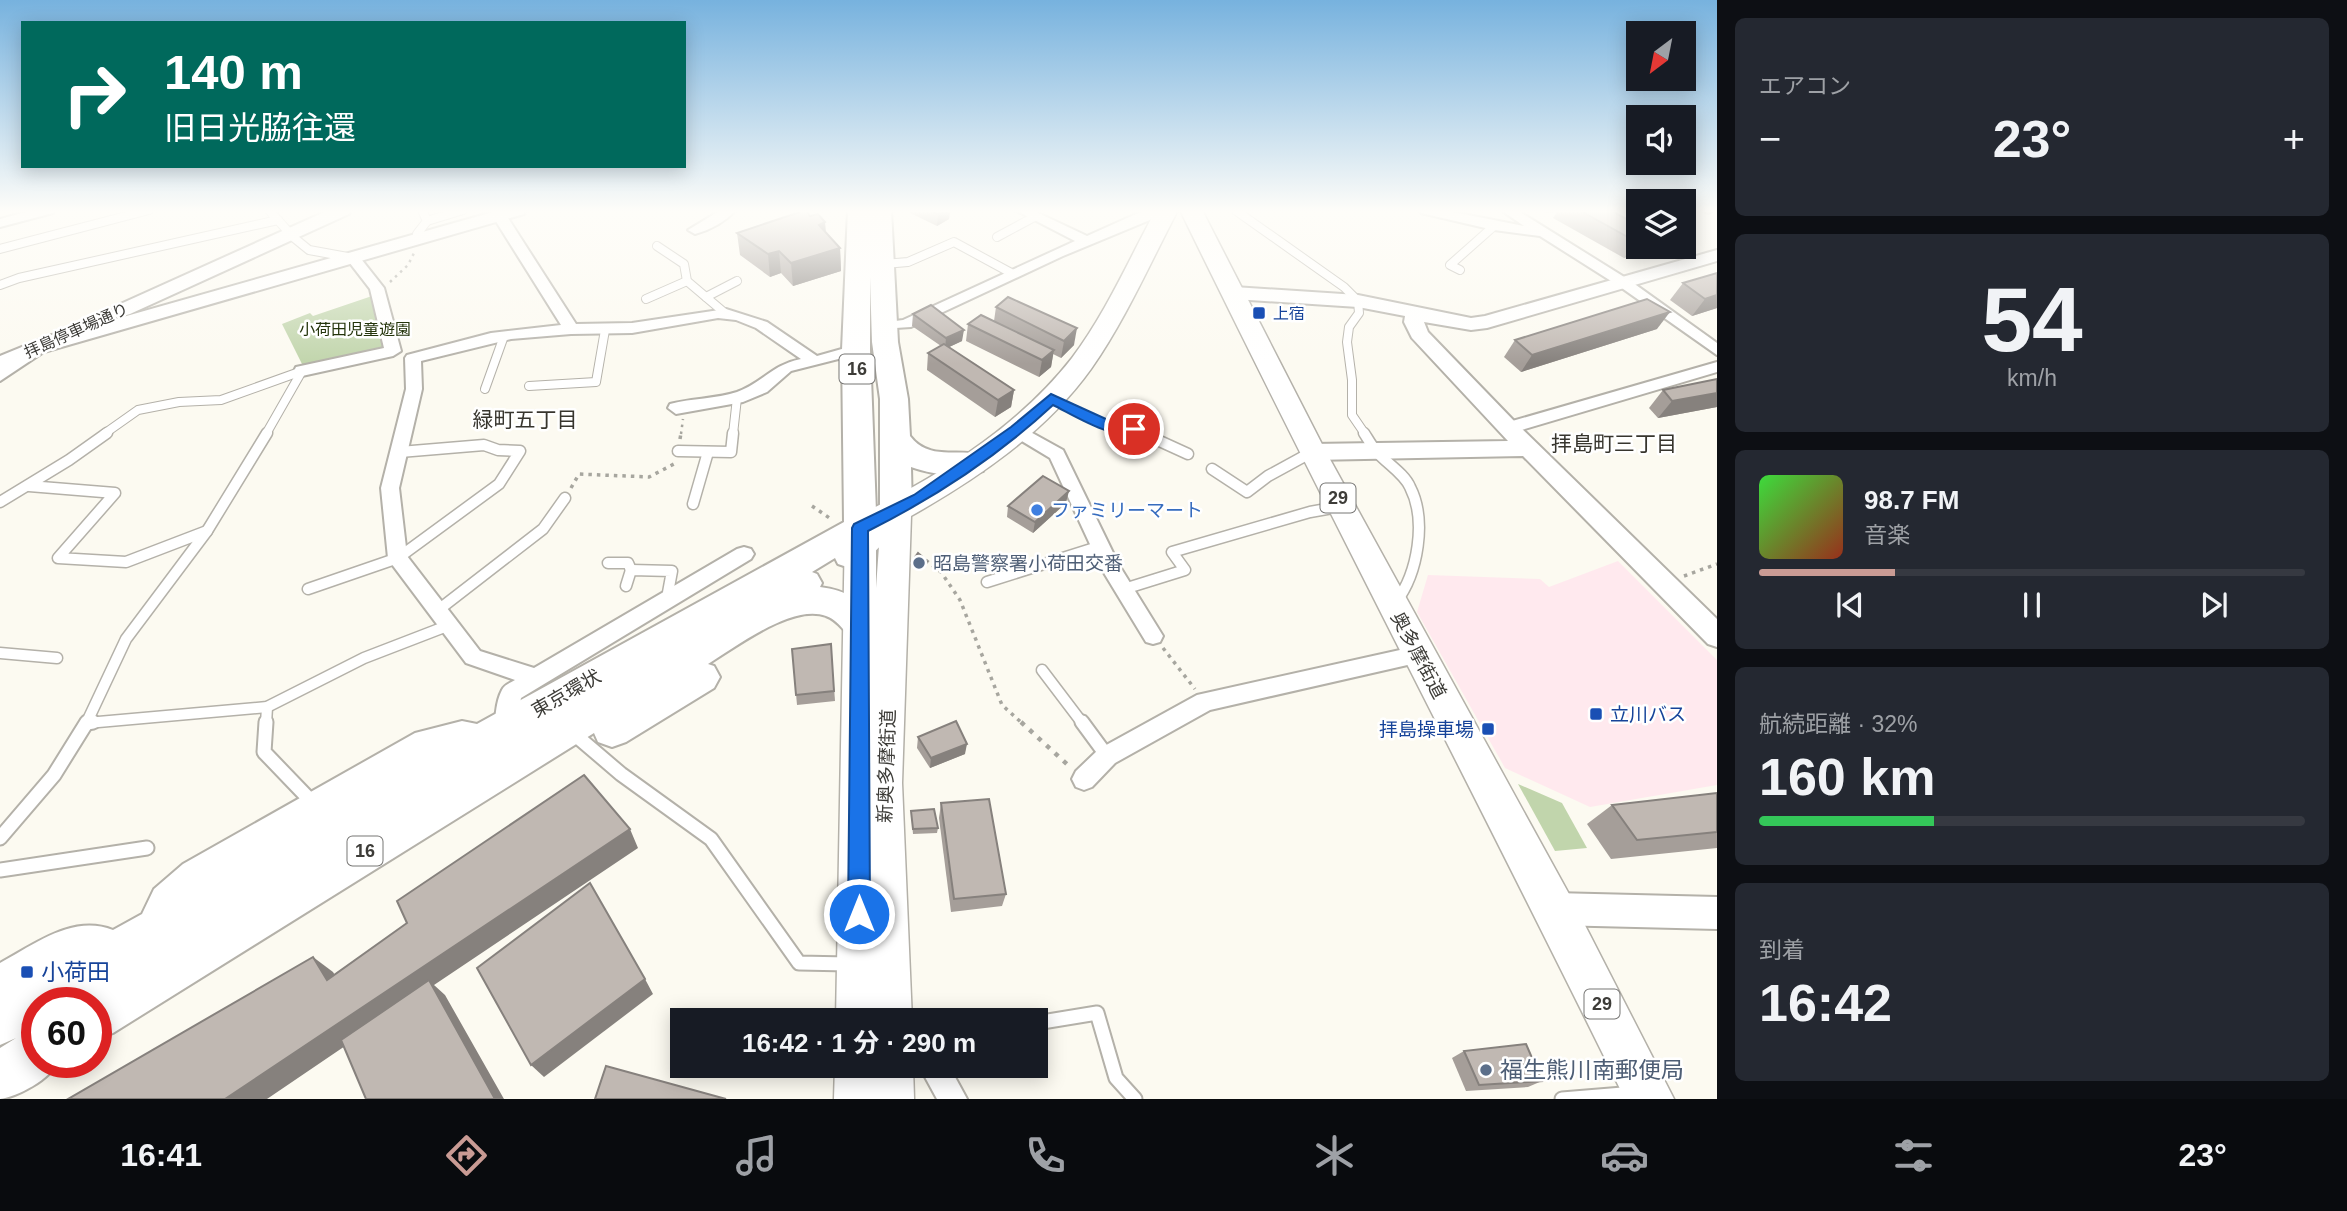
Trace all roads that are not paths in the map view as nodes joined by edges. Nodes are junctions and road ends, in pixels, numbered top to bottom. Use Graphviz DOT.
graph roads {
  1 [pos="104,261"];
  2 [pos="216,261"];
  3 [pos="341,261"];
  4 [pos="355,261"];
  5 [pos="528,261"];
  6 [pos="680,261"];
  7 [pos="860,261"];
  8 [pos="910,261"];
  9 [pos="990,261"];
  10 [pos="1043,261"];
  11 [pos="1140,261"];
  12 [pos="1218,261"];
  13 [pos="1308,261"];
  14 [pos="1454,261"];
  15 [pos="1592,261"];
  16 [pos="1696,261"];
  17 [pos="884,264"];
  18 [pos="1460,270"];
  19 [pos="1013,274"];
  20 [pos="687,281"];
  21 [pos="737,281"];
  22 [pos="1625,282"];
  23 [pos="0,285"];
  24 [pos="1234,293"];
  25 [pos="706,297"];
  26 [pos="646,299"];
  27 [pos="1358,301"];
  28 [pos="726,314"];
  29 [pos="1415,314"];
  30 [pos="885,326"];
  31 [pos="571,329"];
  32 [pos="604,330"];
  33 [pos="504,336"];
  34 [pos="44,346"];
  35 [pos="856,349"];
  36 [pos="1717,350"];
  37 [pos="393,351"];
  38 [pos="413,358"];
  39 [pos="814,362"];
  40 [pos="0,363"];
  41 [pos="1717,367"];
  42 [pos="302,371"];
  43 [pos="0,376"];
  44 [pos="528,386"];
  45 [pos="485,389"];
  46 [pos="737,398"];
  47 [pos="1051,399"];
  48 [pos="680,407"];
  49 [pos="1508,428"];
  50 [pos="1016,430"];
  51 [pos="895,439"];
  52 [pos="1529,448"];
  53 [pos="1376,451"];
  54 [pos="400,452"];
  55 [pos="678,452"];
  56 [pos="708,452"];
  57 [pos="1312,452"];
  58 [pos="1188,454"];
  59 [pos="972,463"];
  60 [pos="1212,469"];
  61 [pos="28,485"];
  62 [pos="565,498"];
  63 [pos="0,502"];
  64 [pos="693,504"];
  65 [pos="1342,506"];
  66 [pos="896,512"];
  67 [pos="207,531"];
  68 [pos="860,538"];
  69 [pos="1101,547"];
  70 [pos="744,554"];
  71 [pos="398,558"];
  72 [pos="608,562"];
  73 [pos="631,570"];
  74 [pos="987,582"];
  75 [pos="626,586"];
  76 [pos="308,589"];
  77 [pos="1124,589"];
  78 [pos="667,598"];
  79 [pos="1393,607"];
  80 [pos="442,618"];
  81 [pos="747,623"];
  82 [pos="859,625"];
  83 [pos="1153,636"];
  84 [pos="1717,636"];
  85 [pos="0,653"];
  86 [pos="1418,655"];
  87 [pos="57,658"];
  88 [pos="1042,670"];
  89 [pos="537,678"];
  90 [pos="267,707"];
  91 [pos="88,723"];
  92 [pos="494,735"];
  93 [pos="570,736"];
  94 [pos="1107,757"];
  95 [pos="1084,779"];
  96 [pos="318,809"];
  97 [pos="0,838"];
  98 [pos="146,848"];
  99 [pos="0,870"];
  100 [pos="1554,909"];
  101 [pos="1717,914"];
  102 [pos="136,944"];
  103 [pos="859,965"];
  104 [pos="0,988"];
  105 [pos="112,1007"];
  106 [pos="876,1008"];
  107 [pos="879,1008"];
  108 [pos="0,1021"];
  109 [pos="1048,1021"];
  110 [pos="21,1063"];
  111 [pos="0,1076"];
  112 [pos="858,1078"];
  113 [pos="890,1078"];
  114 [pos="940,1078"];
  115 [pos="1648,1096"];
  116 [pos="858,1099"];
  117 [pos="890,1099"];
  118 [pos="953,1099"];
  119 [pos="1135,1099"];
  120 [pos="1562,1099"];
  1 -- 23 [label="lane"];
  2 -- 34 [label="street, 拝島停車場通り"];
  3 -- 34 [label="street"];
  4 -- 37 [label="street"];
  5 -- 31 [label="street"];
  6 -- 20 [label="lane"];
  7 -- 35 [label="highway, 16"];
  8 -- 17 [label="lane"];
  9 -- 19 [label="lane"];
  10 -- 19 [label="street"];
  11 -- 47 [label="main road"];
  12 -- 24 [label="main road, 奥多摩街道 / 29"];
  13 -- 27 [label="lane"];
  14 -- 18 [label="lane"];
  15 -- 22 [label="street"];
  16 -- 22 [label="street"];
  17 -- 30 [label="highway, 16"];
  19 -- 30 [label="street"];
  20 -- 25 [label="lane"];
  20 -- 26 [label="lane"];
  21 -- 25 [label="lane"];
  22 -- 29 [label="street"];
  22 -- 36 [label="street"];
  24 -- 27 [label="street"];
  24 -- 57 [label="main road, 奥多摩街道 / 29"];
  25 -- 28 [label="lane"];
  27 -- 29 [label="street"];
  27 -- 53 [label="lane"];
  28 -- 32 [label="street"];
  28 -- 39 [label="street"];
  29 -- 49 [label="street"];
  30 -- 51 [label="highway, 16"];
  31 -- 32 [label="street"];
  31 -- 33 [label="street"];
  32 -- 44 [label="lane"];
  33 -- 38 [label="street"];
  33 -- 45 [label="lane"];
  34 -- 40 [label="street, 拝島停車場通り"];
  34 -- 43 [label="street"];
  35 -- 39 [label="street"];
  35 -- 68 [label="highway, 16"];
  37 -- 38 [label="lane"];
  37 -- 42 [label="street"];
  38 -- 54 [label="street"];
  39 -- 46 [label="street"];
  41 -- 49 [label="street"];
  42 -- 61 [label="lane"];
  42 -- 67 [label="lane"];
  46 -- 48 [label="street"];
  46 -- 56 [label="lane"];
  47 -- 50 [label="main road"];
  47 -- 58 [label="lane"];
  49 -- 52 [label="street"];
  50 -- 59 [label="main road"];
  50 -- 69 [label="street"];
  51 -- 59 [label="highway"];
  51 -- 66 [label="highway, 16"];
  52 -- 53 [label="street"];
  52 -- 84 [label="street"];
  53 -- 57 [label="street"];
  53 -- 79 [label="lane"];
  54 -- 71 [label="street"];
  54 -- 71 [label="lane"];
  55 -- 56 [label="lane"];
  56 -- 64 [label="lane"];
  57 -- 60 [label="lane"];
  57 -- 65 [label="main road, 奥多摩街道 / 29"];
  59 -- 66 [label="main road"];
  61 -- 63 [label="lane"];
  61 -- 67 [label="lane"];
  62 -- 80 [label="lane"];
  65 -- 77 [label="lane"];
  65 -- 79 [label="main road, 奥多摩街道 / 29"];
  66 -- 68 [label="highway, 東京環状 / 16"];
  66 -- 107 [label="main road, 新奥多摩街道"];
  67 -- 91 [label="lane"];
  68 -- 81 [label="highway, 東京環状 / 16"];
  68 -- 82 [label="main road, 新奥多摩街道"];
  68 -- 92 [label="highway, 東京環状 / 16"];
  69 -- 74 [label="lane"];
  69 -- 77 [label="street"];
  70 -- 78 [label="street"];
  71 -- 76 [label="lane"];
  71 -- 80 [label="street"];
  72 -- 73 [label="lane"];
  73 -- 75 [label="lane"];
  73 -- 78 [label="lane"];
  77 -- 83 [label="street"];
  78 -- 89 [label="street"];
  79 -- 86 [label="main road, 奥多摩街道 / 29"];
  80 -- 89 [label="street"];
  80 -- 90 [label="lane"];
  81 -- 82 [label="highway"];
  81 -- 93 [label="highway, 東京環状"];
  82 -- 103 [label="main road, 新奥多摩街道"];
  85 -- 87 [label="lane"];
  86 -- 94 [label="street"];
  86 -- 100 [label="main road, 奥多摩街道 / 29"];
  88 -- 94 [label="lane"];
  89 -- 92 [label="street"];
  90 -- 91 [label="lane"];
  90 -- 96 [label="lane"];
  91 -- 97 [label="lane"];
  92 -- 96 [label="highway"];
  92 -- 102 [label="highway, 東京環状 / 16"];
  93 -- 103 [label="lane"];
  93 -- 105 [label="highway, 東京環状 / 16"];
  94 -- 95 [label="street"];
  96 -- 102 [label="highway"];
  98 -- 99 [label="lane"];
  100 -- 101 [label="street"];
  100 -- 115 [label="main road, 奥多摩街道 / 29"];
  102 -- 104 [label="highway"];
  102 -- 108 [label="highway, 東京環状 / 16"];
  103 -- 106 [label="main road, 新奥多摩街道"];
  109 -- 119 [label="lane"];
  110 -- 111 [label="highway"];
  112 -- 116 [label="main road"];
  113 -- 117 [label="main road"];
  114 -- 118 [label="street"];
  115 -- 120 [label="lane"];
}
